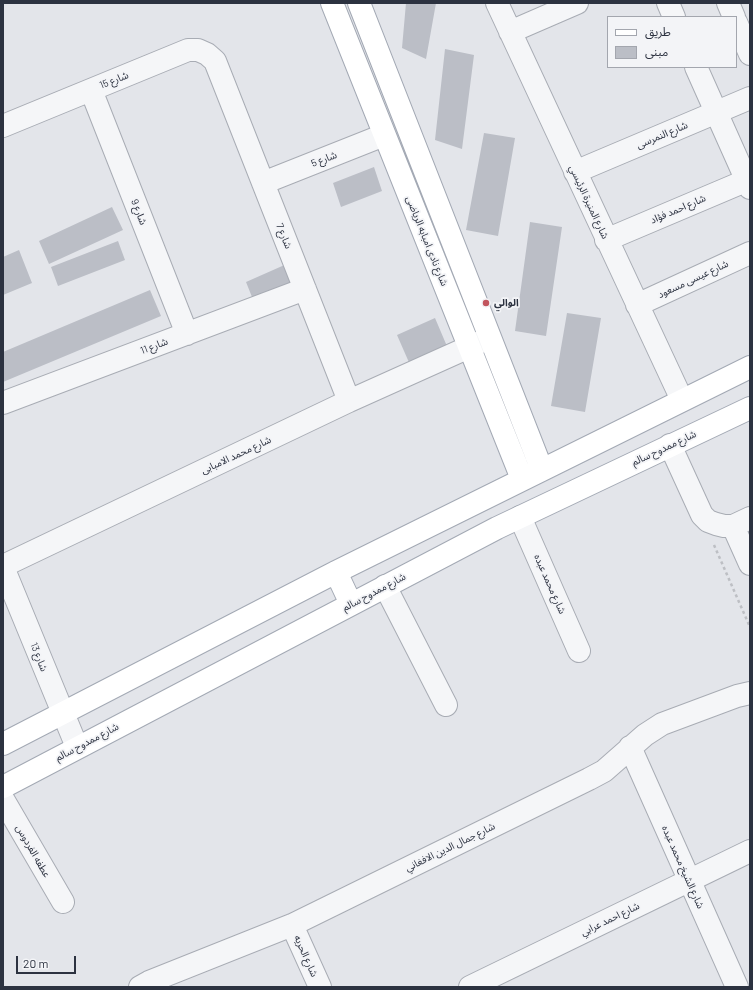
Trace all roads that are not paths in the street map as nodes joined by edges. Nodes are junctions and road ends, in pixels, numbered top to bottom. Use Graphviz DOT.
graph roads {
  1 [pos="332,3"];
  2 [pos="359,3"];
  3 [pos="497,3"];
  4 [pos="576,3"];
  5 [pos="668,3"];
  6 [pos="728,3"];
  7 [pos="674,16"];
  8 [pos="734,16"];
  9 [pos="737,24"];
  10 [pos="510,32"];
  11 [pos="750,54"];
  12 [pos="696,68"];
  13 [pos="219,71"];
  14 [pos="91,90"];
  15 [pos="750,98"];
  16 [pos="717,112"];
  17 [pos="3,125"];
  18 [pos="384,135"];
  19 [pos="575,172"];
  20 [pos="749,182"];
  21 [pos="263,183"];
  22 [pos="606,240"];
  23 [pos="750,253"];
  24 [pos="305,289"];
  25 [pos="637,305"];
  26 [pos="187,334"];
  27 [pos="490,338"];
  28 [pos="470,347"];
  29 [pos="750,367"];
  30 [pos="682,400"];
  31 [pos="349,401"];
  32 [pos="3,403"];
  33 [pos="750,408"];
  34 [pos="670,445"];
  35 [pos="542,470"];
  36 [pos="522,479"];
  37 [pos="520,517"];
  38 [pos="741,522"];
  39 [pos="750,564"];
  40 [pos="3,566"];
  41 [pos="336,572"];
  42 [pos="385,586"];
  43 [pos="351,604"];
  44 [pos="579,651"];
  45 [pos="750,693"];
  46 [pos="446,705"];
  47 [pos="62,713"];
  48 [pos="3,744"];
  49 [pos="77,747"];
  50 [pos="630,747"];
  51 [pos="3,787"];
  52 [pos="3,799"];
  53 [pos="750,851"];
  54 [pos="689,881"];
  55 [pos="64,902"];
  56 [pos="292,924"];
  57 [pos="140,987"];
  58 [pos="320,987"];
  59 [pos="470,987"];
  60 [pos="737,987"];
  1 -- 18 [label="main road, شارع نادى امبابه الرياضى"];
  2 -- 27 [label="main road"];
  3 -- 10 [label="street, شارع المنيرة الرئيسي"];
  4 -- 10 [label="street"];
  5 -- 7 [label="street"];
  6 -- 8 [label="street"];
  9 -- 11 [label="street"];
  10 -- 19 [label="street, شارع المنيرة الرئيسي"];
  12 -- 16 [label="street"];
  13 -- 14 [label="street, شارع 15"];
  13 -- 21 [label="street, شارع 7"];
  14 -- 17 [label="street, شارع 15"];
  14 -- 26 [label="street, شارع 9"];
  15 -- 16 [label="street, شارع النمرسى"];
  16 -- 19 [label="street, شارع النمرسى"];
  16 -- 20 [label="street"];
  18 -- 21 [label="street, شارع 5"];
  18 -- 28 [label="main road, شارع نادى امبابه الرياضى"];
  19 -- 22 [label="street, شارع المنيرة الرئيسي"];
  20 -- 22 [label="street, شارع احمد فؤاد"];
  21 -- 24 [label="street, شارع 7"];
  22 -- 25 [label="street, شارع المنيرة الرئيسي"];
  23 -- 25 [label="street, شارع عيسى مسعود"];
  24 -- 26 [label="street, شارع 11"];
  24 -- 31 [label="street, شارع 7"];
  25 -- 30 [label="street, شارع المنيرة الرئيسي"];
  26 -- 32 [label="street, شارع 11"];
  27 -- 28 [label="street, شارع محمد الامبابى"];
  27 -- 35 [label="main road"];
  28 -- 31 [label="street, شارع محمد الامبابى"];
  28 -- 36 [label="main road, شارع نادى امبابه الرياضى"];
  29 -- 30 [label="main road"];
  30 -- 35 [label="main road"];
  31 -- 40 [label="street, شارع محمد الامبابى"];
  33 -- 34 [label="main road, شارع ممدوح سالم"];
  34 -- 37 [label="main road, شارع ممدوح سالم"];
  34 -- 38 [label="street"];
  35 -- 36 [label="main road"];
  36 -- 41 [label="main road"];
  37 -- 42 [label="main road, شارع ممدوح سالم"];
  37 -- 44 [label="street, شارع محمد عبده"];
  38 -- 39 [label="street"];
  40 -- 47 [label="street, شارع 13"];
  41 -- 43 [label="main road"];
  41 -- 47 [label="main road"];
  42 -- 43 [label="main road, شارع ممدوح سالم"];
  42 -- 46 [label="street"];
  43 -- 49 [label="main road, شارع ممدوح سالم"];
  45 -- 50 [label="street, شارع جمال الدين الافغاني"];
  47 -- 48 [label="main road"];
  47 -- 49 [label="street, شارع 13"];
  49 -- 51 [label="main road, شارع ممدوح سالم"];
  50 -- 54 [label="street, شارع الشيخ محمد عبده"];
  50 -- 56 [label="street, شارع جمال الدين الافغاني"];
  52 -- 55 [label="street, عطفه الفردوس"];
  53 -- 54 [label="street, شارع احمد عرابي"];
  54 -- 59 [label="street, شارع احمد عرابي"];
  54 -- 60 [label="street, شارع الشيخ محمد عبده"];
  56 -- 57 [label="street, شارع جمال الدين الافغاني"];
  56 -- 58 [label="street, شارع الحريه"];
}
